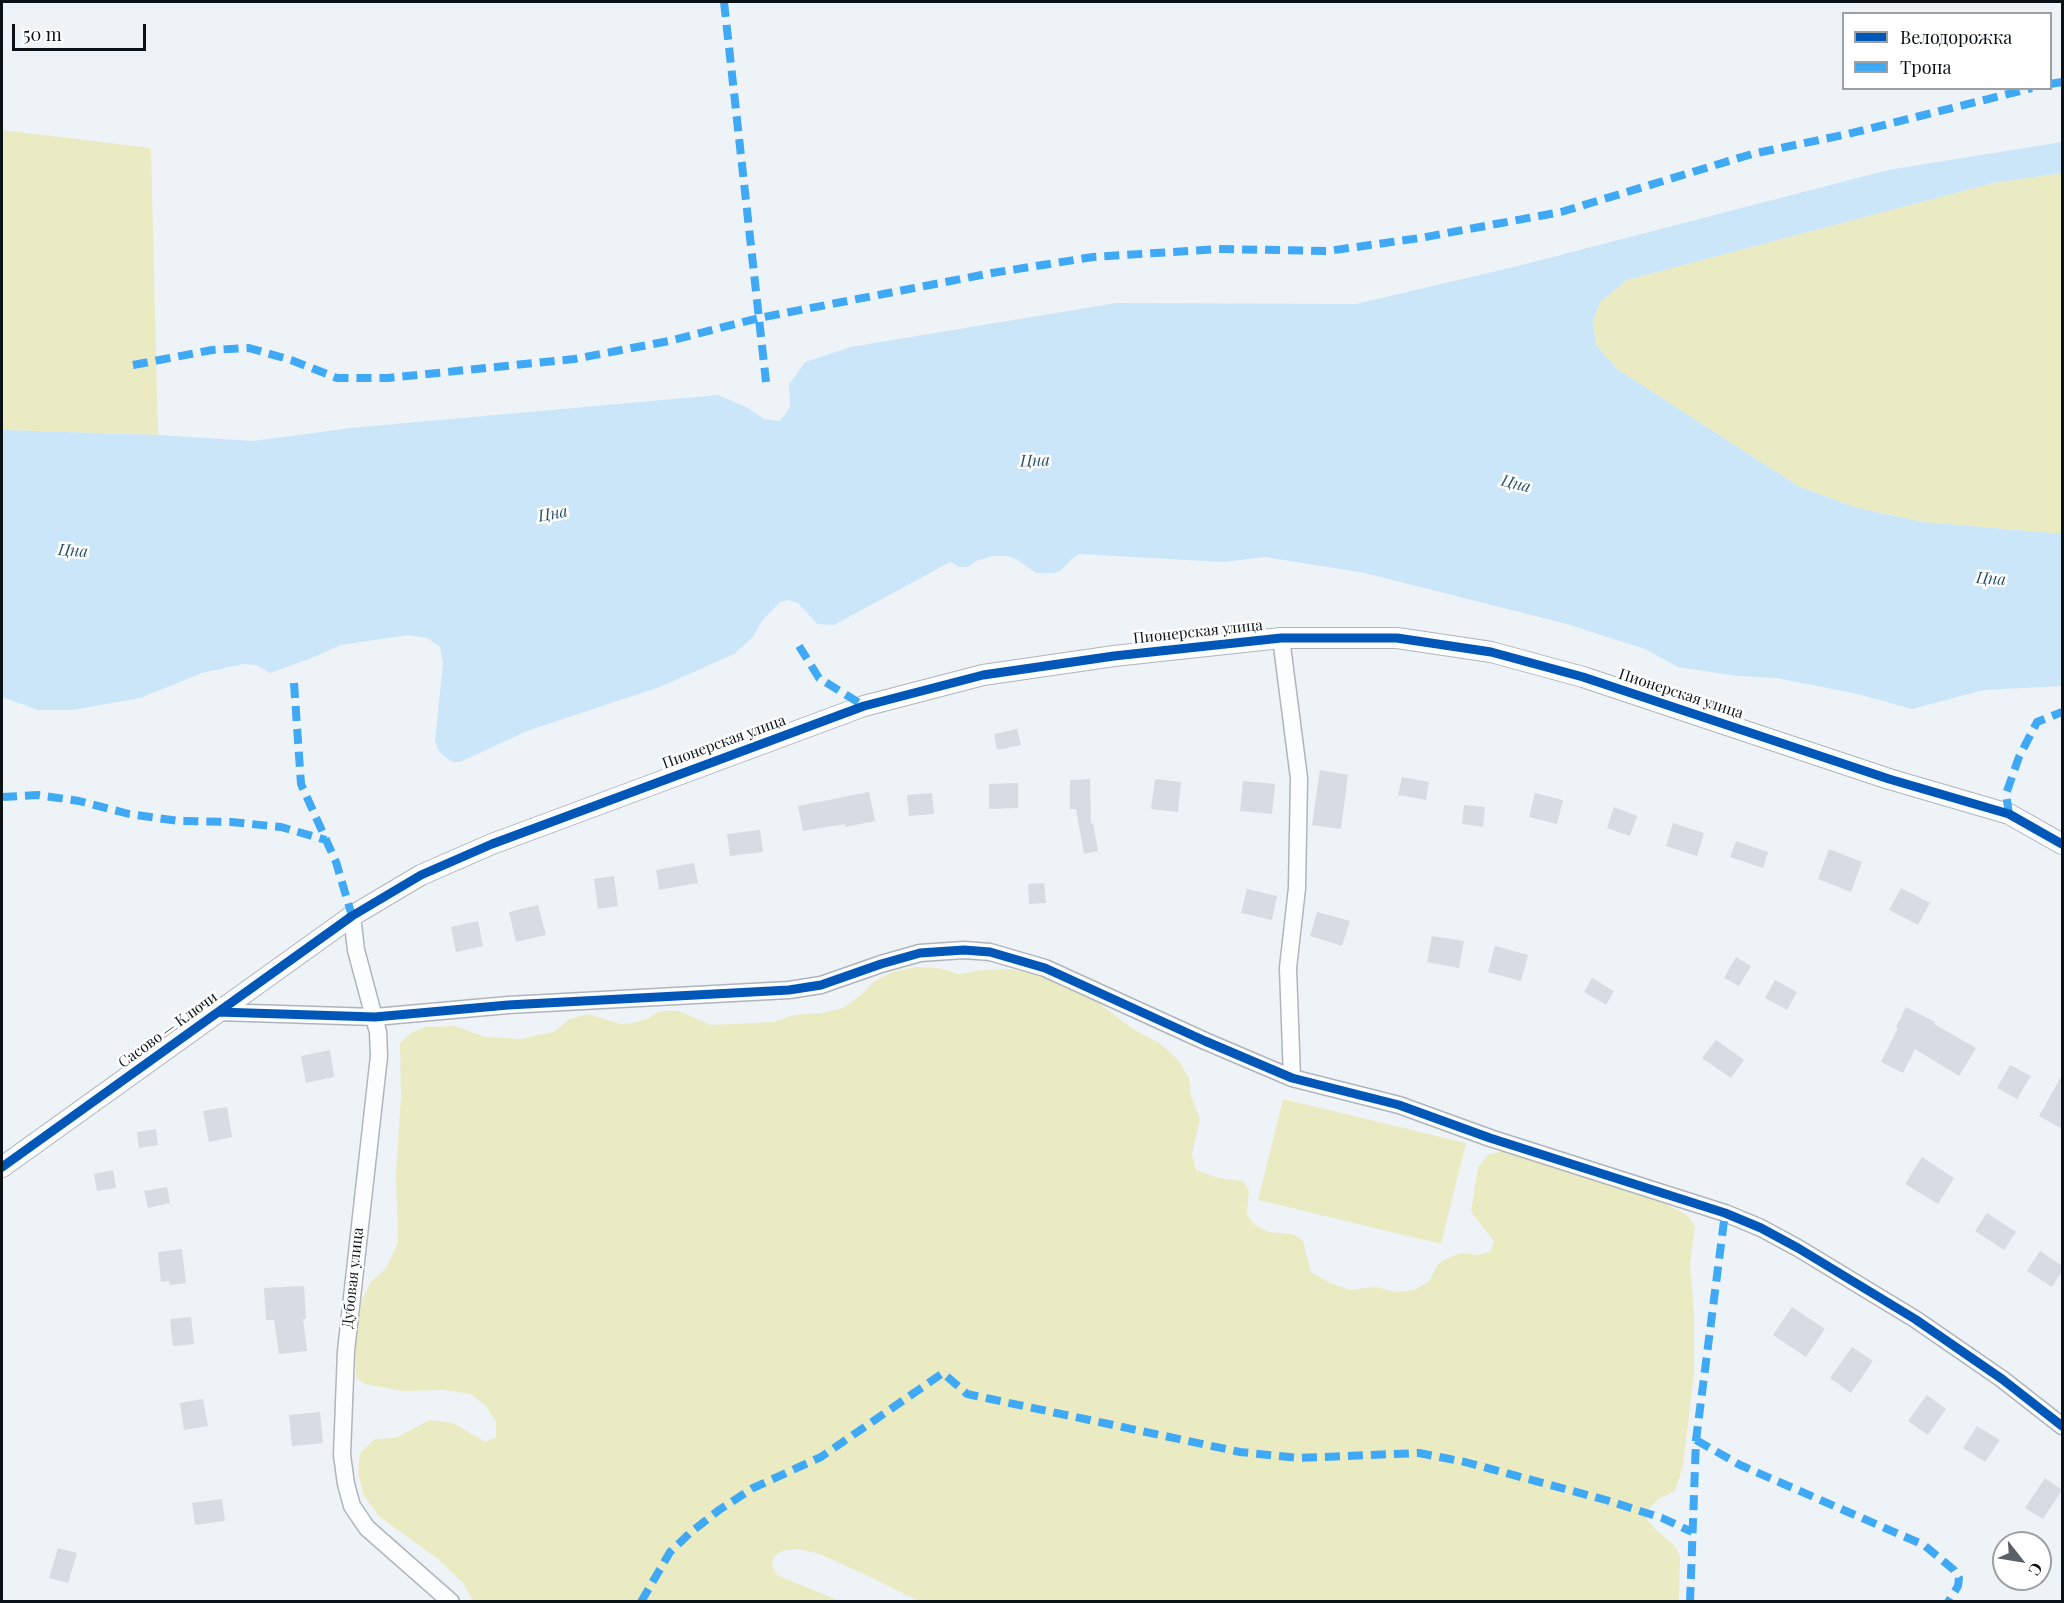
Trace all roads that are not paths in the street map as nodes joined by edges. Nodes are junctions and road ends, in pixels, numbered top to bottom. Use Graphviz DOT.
graph roads {
  1 [pos="1281,639"];
  2 [pos="2062,844"];
  3 [pos="352,916"];
  4 [pos="218,1012"];
  5 [pos="375,1017"];
  6 [pos="1292,1077"];
  7 [pos="2,1167"];
  8 [pos="2062,1426"];
  9 [pos="451,1602"];
  1 -- 2 [label="street, Пионерская улица"];
  1 -- 3 [label="street, Пионерская улица"];
  1 -- 6 [label="street"];
  3 -- 4 [label="street, Сасово — Ключи"];
  3 -- 5 [label="street, Дубовая улица"];
  4 -- 5 [label="street"];
  4 -- 7 [label="street, Сасово — Ключи"];
  5 -- 6 [label="street"];
  5 -- 9 [label="street, Дубовая улица"];
  6 -- 8 [label="street"];
}
